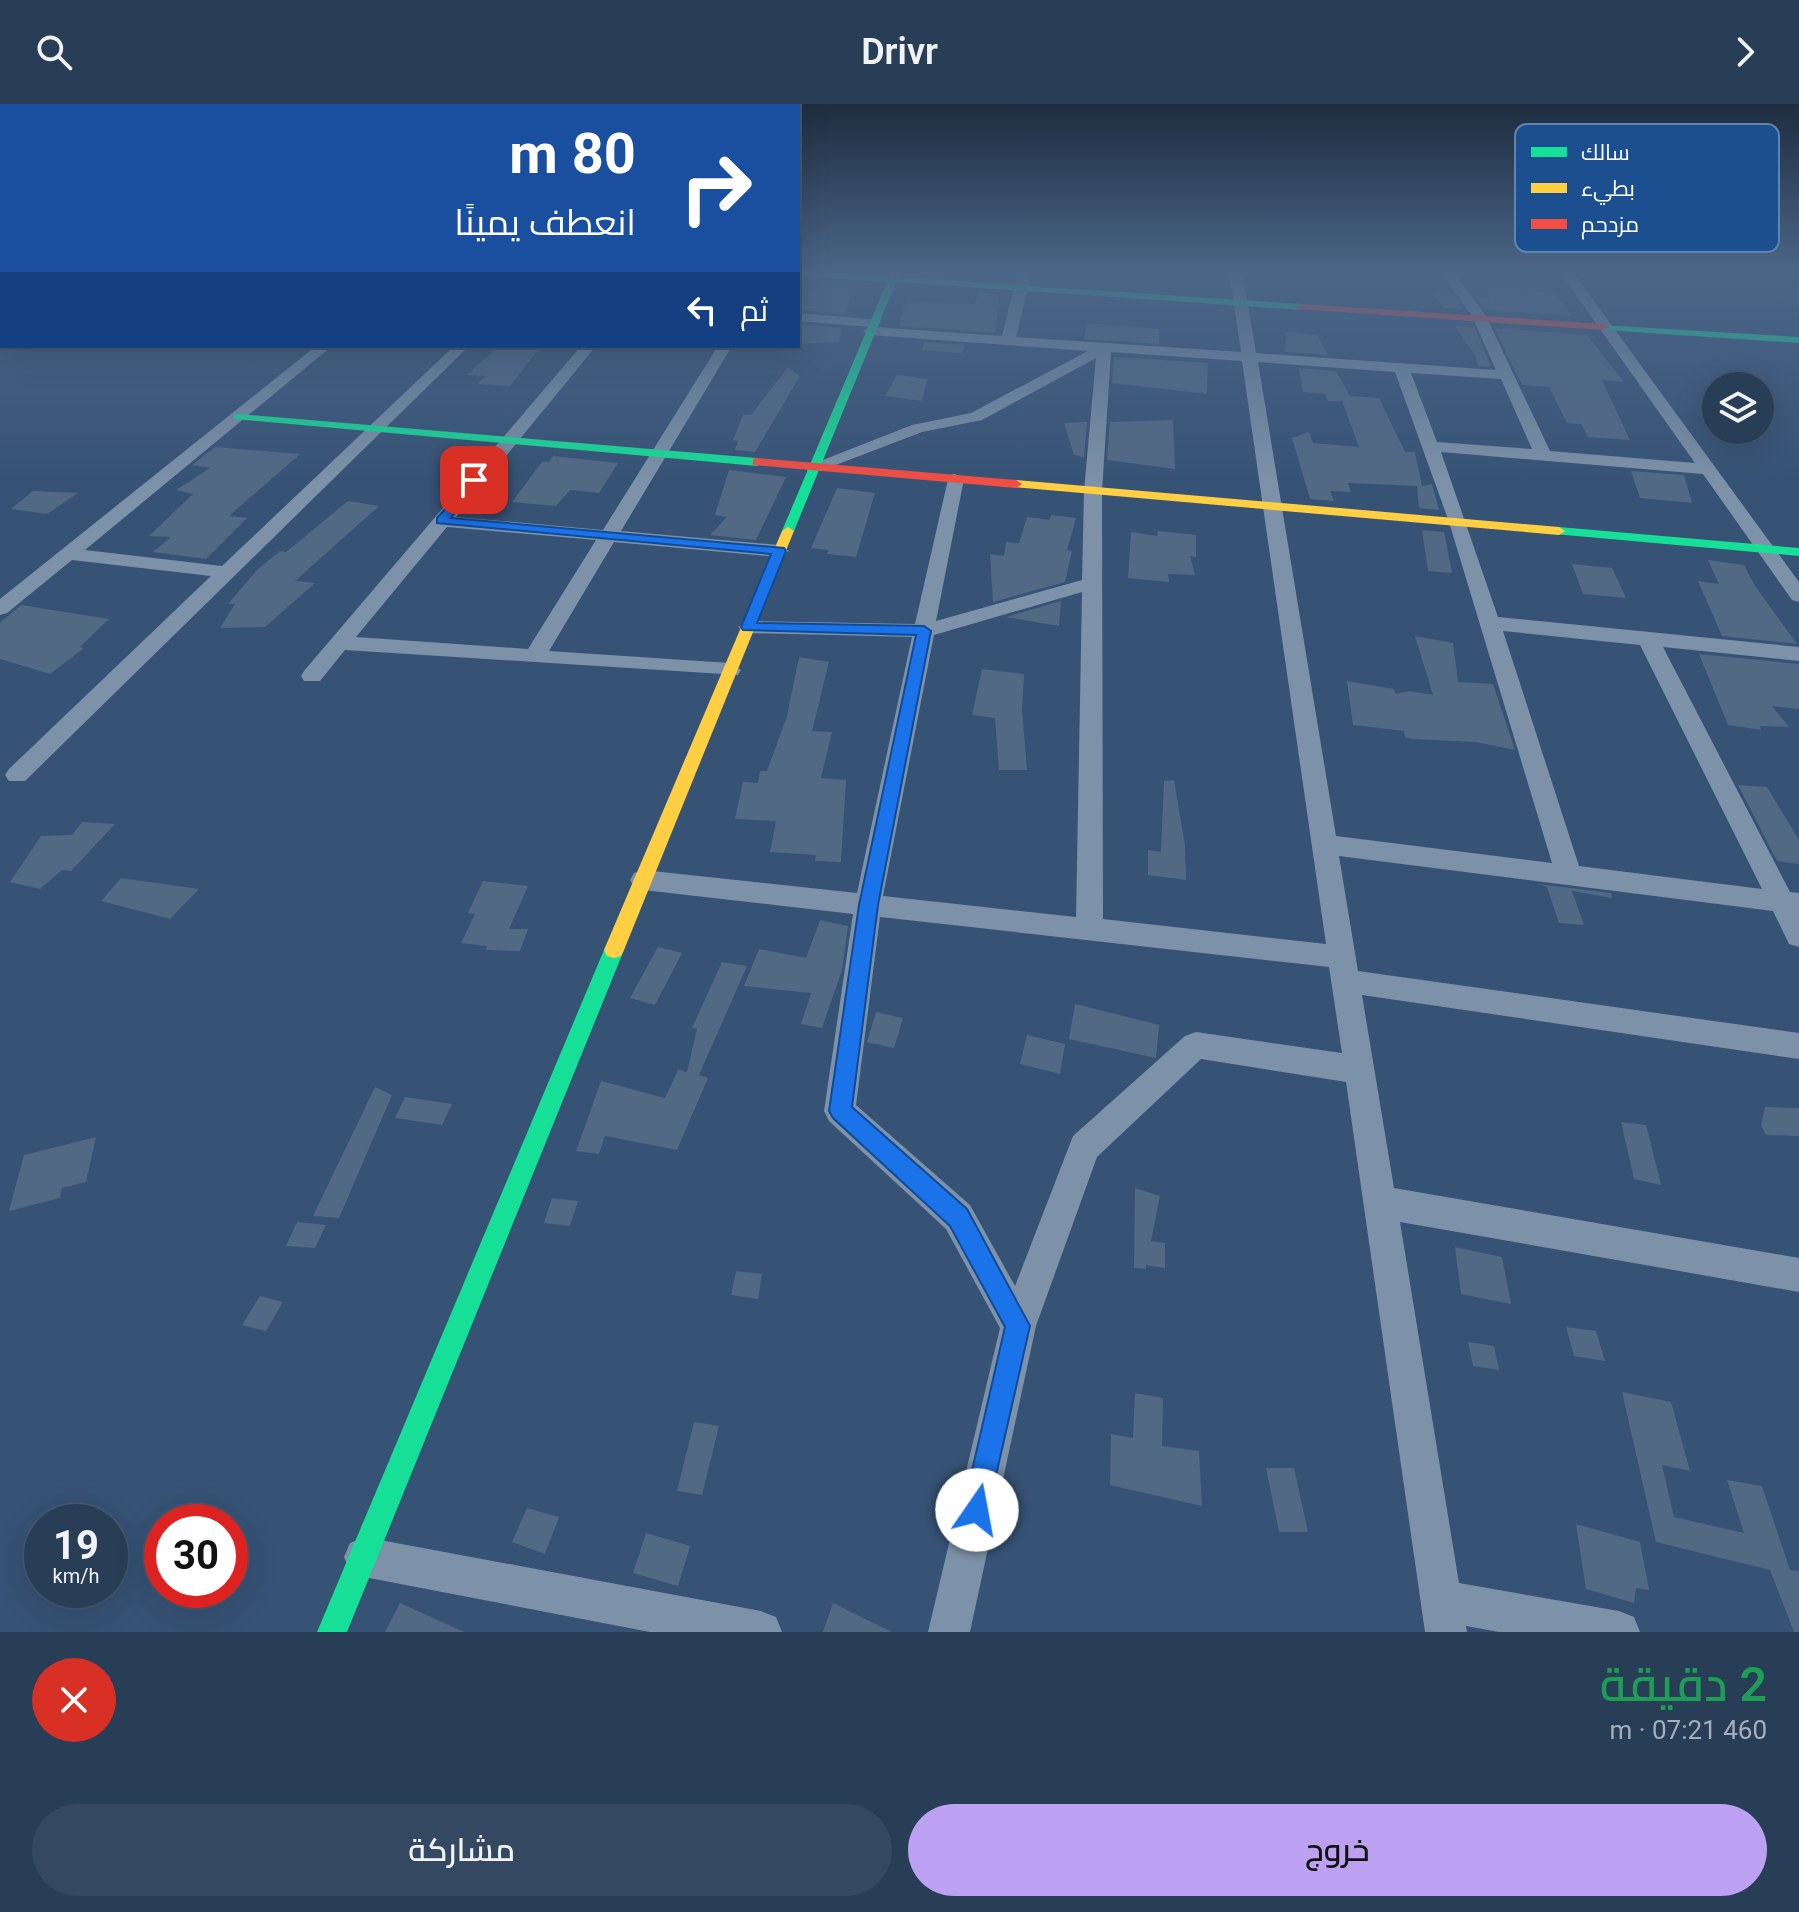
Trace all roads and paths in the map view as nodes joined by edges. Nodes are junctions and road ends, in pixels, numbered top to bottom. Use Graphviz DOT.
graph roads {
  1 [pos="866,342"];
  2 [pos="1026,342"];
  3 [pos="1247,342"];
  4 [pos="1491,342"];
  5 [pos="1617,342"];
  6 [pos="323,348"];
  7 [pos="460,348"];
  8 [pos="587,348"];
  9 [pos="724,348"];
  10 [pos="1104,348"];
  11 [pos="1250,359"];
  12 [pos="1402,369"];
  13 [pos="1506,375"];
  14 [pos="238,417"];
  15 [pos="374,428"];
  16 [pos="508,440"];
  17 [pos="1430,446"];
  18 [pos="662,453"];
  19 [pos="1543,454"];
  20 [pos="814,467"];
  21 [pos="1708,469"];
  22 [pos="955,479"];
  23 [pos="1093,491"];
  24 [pos="1273,506"];
  25 [pos="441,521"];
  26 [pos="1458,522"];
  27 [pos="610,536"];
  28 [pos="1765,549"];
  29 [pos="779,551"];
  30 [pos="1799,552"];
  31 [pos="69,554"];
  32 [pos="226,572"];
  33 [pos="1092,583"];
  34 [pos="1799,596"];
  35 [pos="0,609"];
  36 [pos="1490,623"];
  37 [pos="748,627"];
  38 [pos="924,631"];
  39 [pos="1648,639"];
  40 [pos="339,643"];
  41 [pos="1799,654"];
  42 [pos="534,657"];
  43 [pos="730,670"];
  44 [pos="312,676"];
  45 [pos="17,775"];
  46 [pos="1325,844"];
  47 [pos="1569,875"];
  48 [pos="643,880"];
  49 [pos="1790,903"];
  50 [pos="868,905"];
  51 [pos="1089,929"];
  52 [pos="1799,936"];
  53 [pos="1344,969"];
  54 [pos="1799,1046"];
  55 [pos="1360,1070"];
  56 [pos="1380,1202"];
  57 [pos="1799,1275"];
  58 [pos="1018,1326"];
  59 [pos="364,1557"];
  60 [pos="1444,1616"];
  61 [pos="332,1632"];
  62 [pos="761,1632"];
  63 [pos="949,1632"];
  64 [pos="1619,1632"];
  1 -- 20 [label="street"];
  2 -- 10 [label="street"];
  3 -- 11 [label="street"];
  4 -- 13 [label="street"];
  5 -- 21 [label="street"];
  6 -- 14 [label="street"];
  7 -- 15 [label="street"];
  8 -- 16 [label="street"];
  9 -- 18 [label="street"];
  10 -- 11 [label="street"];
  10 -- 20 [label="street"];
  10 -- 23 [label="street"];
  11 -- 12 [label="street"];
  11 -- 24 [label="street"];
  12 -- 13 [label="street"];
  12 -- 17 [label="street"];
  13 -- 19 [label="street"];
  14 -- 15 [label="street"];
  14 -- 31 [label="street"];
  15 -- 16 [label="street"];
  15 -- 32 [label="street"];
  16 -- 18 [label="street"];
  16 -- 25 [label="street"];
  17 -- 19 [label="street"];
  17 -- 26 [label="street"];
  18 -- 20 [label="street"];
  18 -- 27 [label="street"];
  19 -- 21 [label="street"];
  20 -- 22 [label="street"];
  20 -- 29 [label="street"];
  21 -- 28 [label="street"];
  22 -- 23 [label="street"];
  22 -- 38 [label="street"];
  23 -- 24 [label="street"];
  23 -- 33 [label="street"];
  24 -- 26 [label="street"];
  24 -- 46 [label="street"];
  25 -- 27 [label="street"];
  25 -- 40 [label="street"];
  26 -- 28 [label="street"];
  26 -- 36 [label="street"];
  27 -- 29 [label="street"];
  27 -- 42 [label="street"];
  28 -- 30 [label="street"];
  28 -- 34 [label="street"];
  29 -- 37 [label="street"];
  31 -- 32 [label="street"];
  31 -- 35 [label="street"];
  32 -- 45 [label="street"];
  33 -- 38 [label="street"];
  33 -- 51 [label="street"];
  36 -- 39 [label="street"];
  36 -- 47 [label="street"];
  37 -- 38 [label="street"];
  37 -- 43 [label="street"];
  38 -- 50 [label="street"];
  39 -- 41 [label="street"];
  39 -- 49 [label="street"];
  40 -- 42 [label="street"];
  40 -- 44 [label="street"];
  42 -- 43 [label="street"];
  43 -- 48 [label="street"];
  46 -- 47 [label="street"];
  46 -- 53 [label="street"];
  47 -- 49 [label="street"];
  48 -- 50 [label="street"];
  48 -- 59 [label="street"];
  49 -- 52 [label="street"];
  50 -- 51 [label="street"];
  50 -- 58 [label="street"];
  51 -- 53 [label="street"];
  53 -- 54 [label="street"];
  53 -- 55 [label="street"];
  55 -- 56 [label="street"];
  55 -- 58 [label="street"];
  56 -- 57 [label="street"];
  56 -- 60 [label="street"];
  58 -- 63 [label="street"];
  59 -- 61 [label="street"];
  59 -- 62 [label="street"];
  60 -- 64 [label="street"];
}
